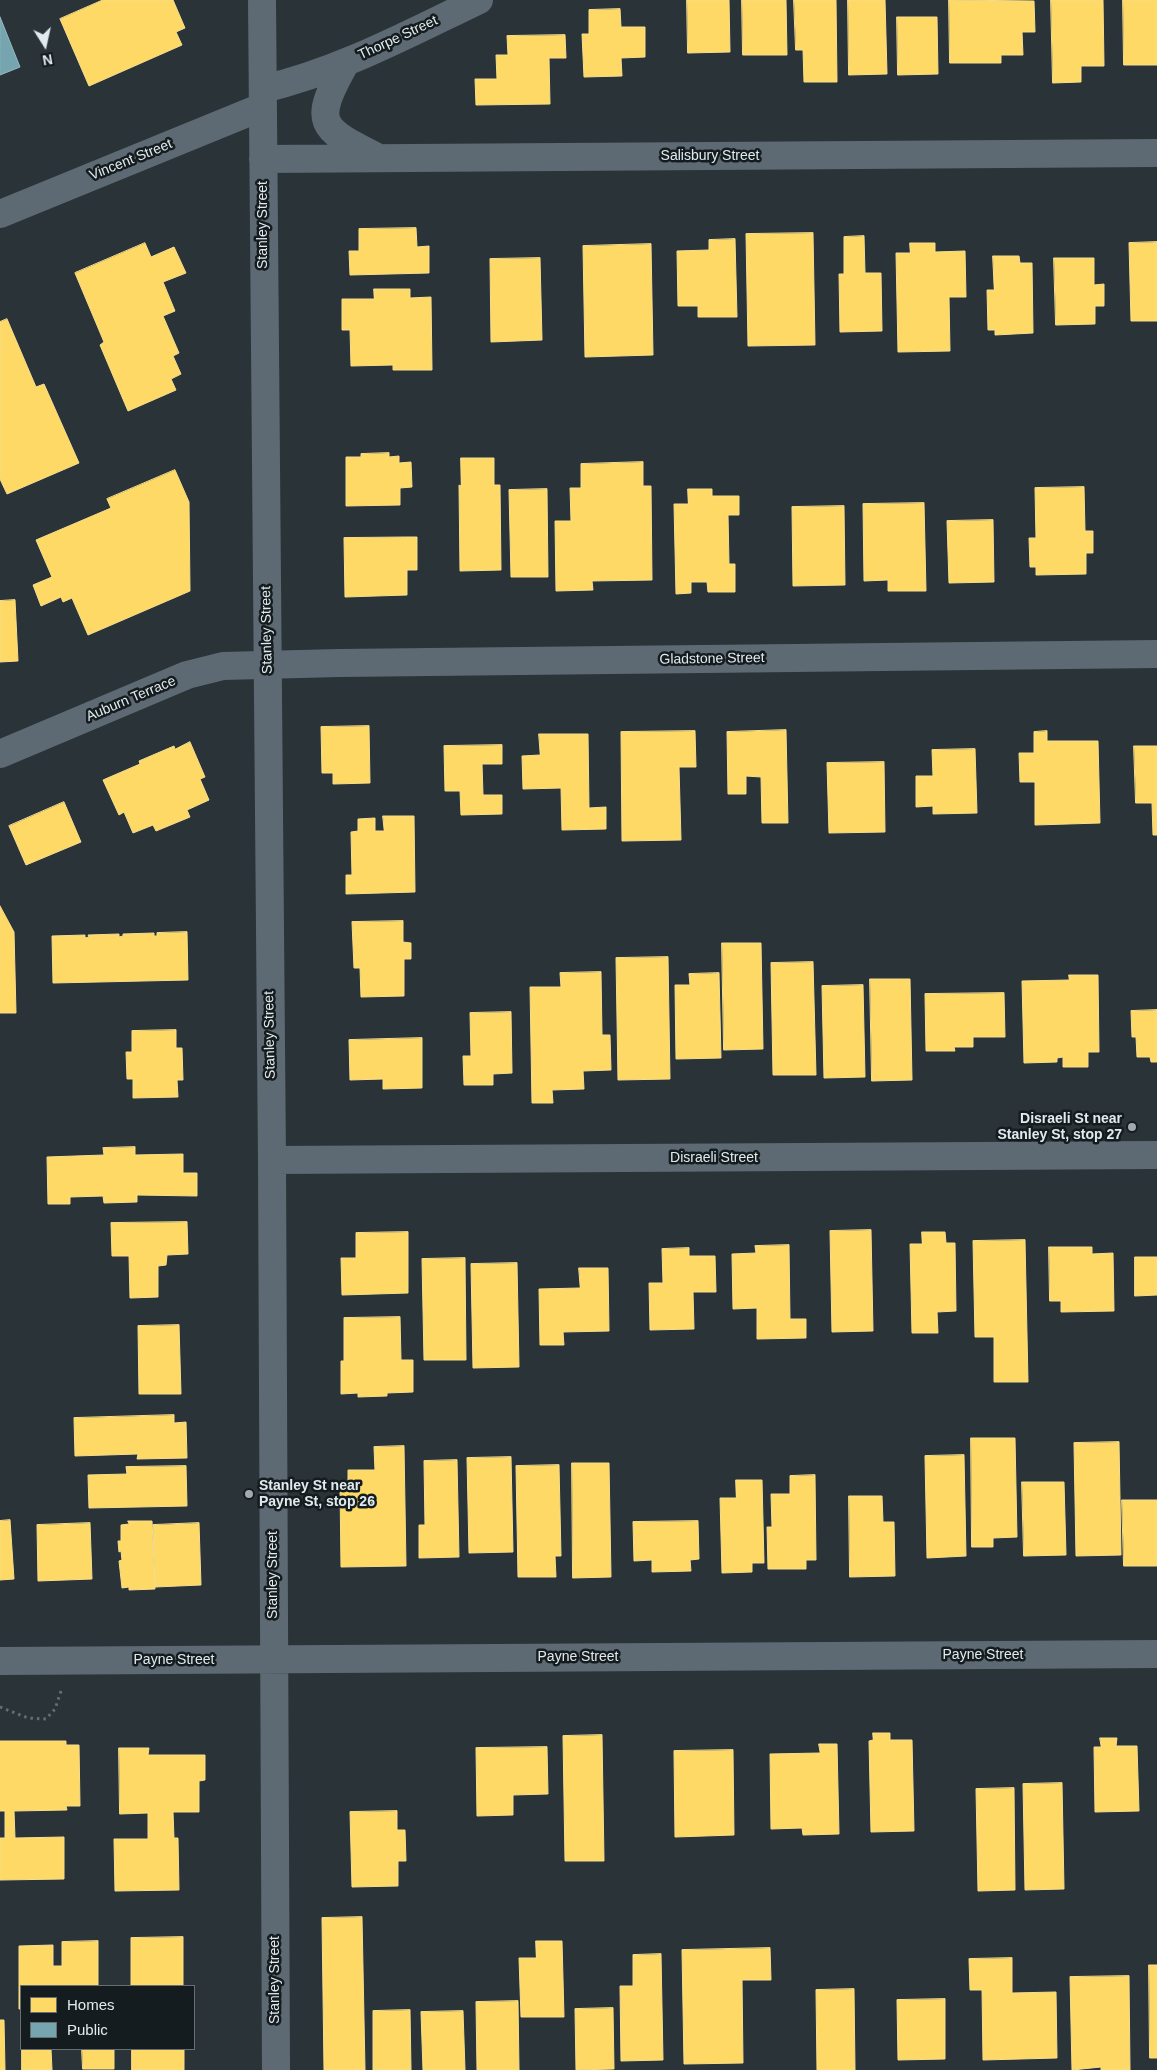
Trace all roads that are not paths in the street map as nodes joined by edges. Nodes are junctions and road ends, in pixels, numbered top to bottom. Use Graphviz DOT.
graph roads {
  1 [pos="262,0"];
  2 [pos="479,0"];
  3 [pos="345,64"];
  4 [pos="263,98"];
  5 [pos="1157,153"];
  6 [pos="381,158"];
  7 [pos="263,159"];
  8 [pos="0,214"];
  9 [pos="1157,654"];
  10 [pos="267,664"];
  11 [pos="0,754"];
  12 [pos="1157,1155"];
  13 [pos="272,1160"];
  14 [pos="1157,1654"];
  15 [pos="274,1659"];
  16 [pos="0,1661"];
  17 [pos="276,2070"];
  1 -- 4 [label="street, Stanley Street"];
  2 -- 3 [label="street, Thorpe Street"];
  3 -- 4 [label="street, Thorpe Street"];
  3 -- 6 [label="street, Thorpe Street"];
  4 -- 7 [label="street, Stanley Street"];
  4 -- 8 [label="street, Vincent Street"];
  5 -- 6 [label="street, Salisbury Street"];
  6 -- 7 [label="street, Salisbury Street"];
  7 -- 10 [label="street, Stanley Street"];
  9 -- 10 [label="street, Gladstone Street"];
  10 -- 11 [label="street, Auburn Terrace"];
  10 -- 13 [label="street, Stanley Street"];
  12 -- 13 [label="street, Disraeli Street"];
  13 -- 15 [label="street, Stanley Street"];
  14 -- 15 [label="street, Payne Street"];
  15 -- 16 [label="street, Payne Street"];
  15 -- 17 [label="street, Stanley Street"];
}
